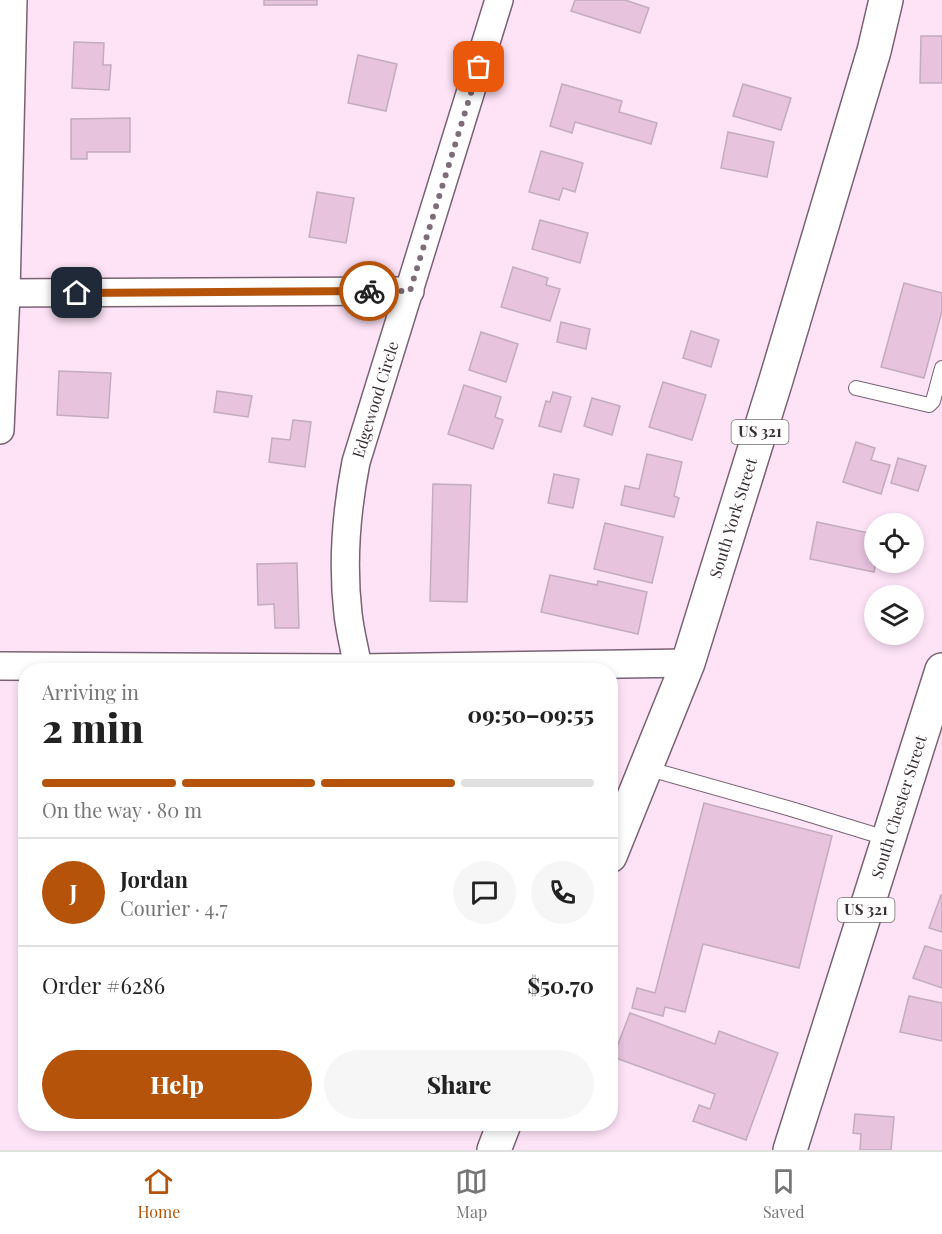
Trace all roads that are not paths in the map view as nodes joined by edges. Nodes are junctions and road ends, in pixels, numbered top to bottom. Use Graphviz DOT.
graph roads {
  1 [pos="13,0"];
  2 [pos="499,0"];
  3 [pos="886,0"];
  4 [pos="410,291"];
  5 [pos="3,293"];
  6 [pos="942,368"];
  7 [pos="856,388"];
  8 [pos="0,430"];
  9 [pos="357,663"];
  10 [pos="688,663"];
  11 [pos="0,666"];
  12 [pos="18,666"];
  13 [pos="618,666"];
  14 [pos="942,670"];
  15 [pos="646,768"];
  16 [pos="618,836"];
  17 [pos="889,839"];
  18 [pos="501,1131"];
  19 [pos="494,1150"];
  20 [pos="790,1150"];
  1 -- 5 [label="street"];
  2 -- 4 [label="street, Edgewood Circle"];
  3 -- 10 [label="main road, South York Street / US 321"];
  4 -- 5 [label="street"];
  4 -- 9 [label="street, Edgewood Circle"];
  5 -- 8 [label="street"];
  6 -- 7 [label="lane"];
  10 -- 13 [label="street"];
  10 -- 15 [label="main road, South York Street / US 321"];
  11 -- 12 [label="street"];
  14 -- 17 [label="main road, South Chester Street / US 321"];
  15 -- 16 [label="main road, South York Street / US 321"];
  15 -- 17 [label="lane"];
  17 -- 20 [label="main road, South Chester Street / US 321"];
  18 -- 19 [label="main road"];
}
